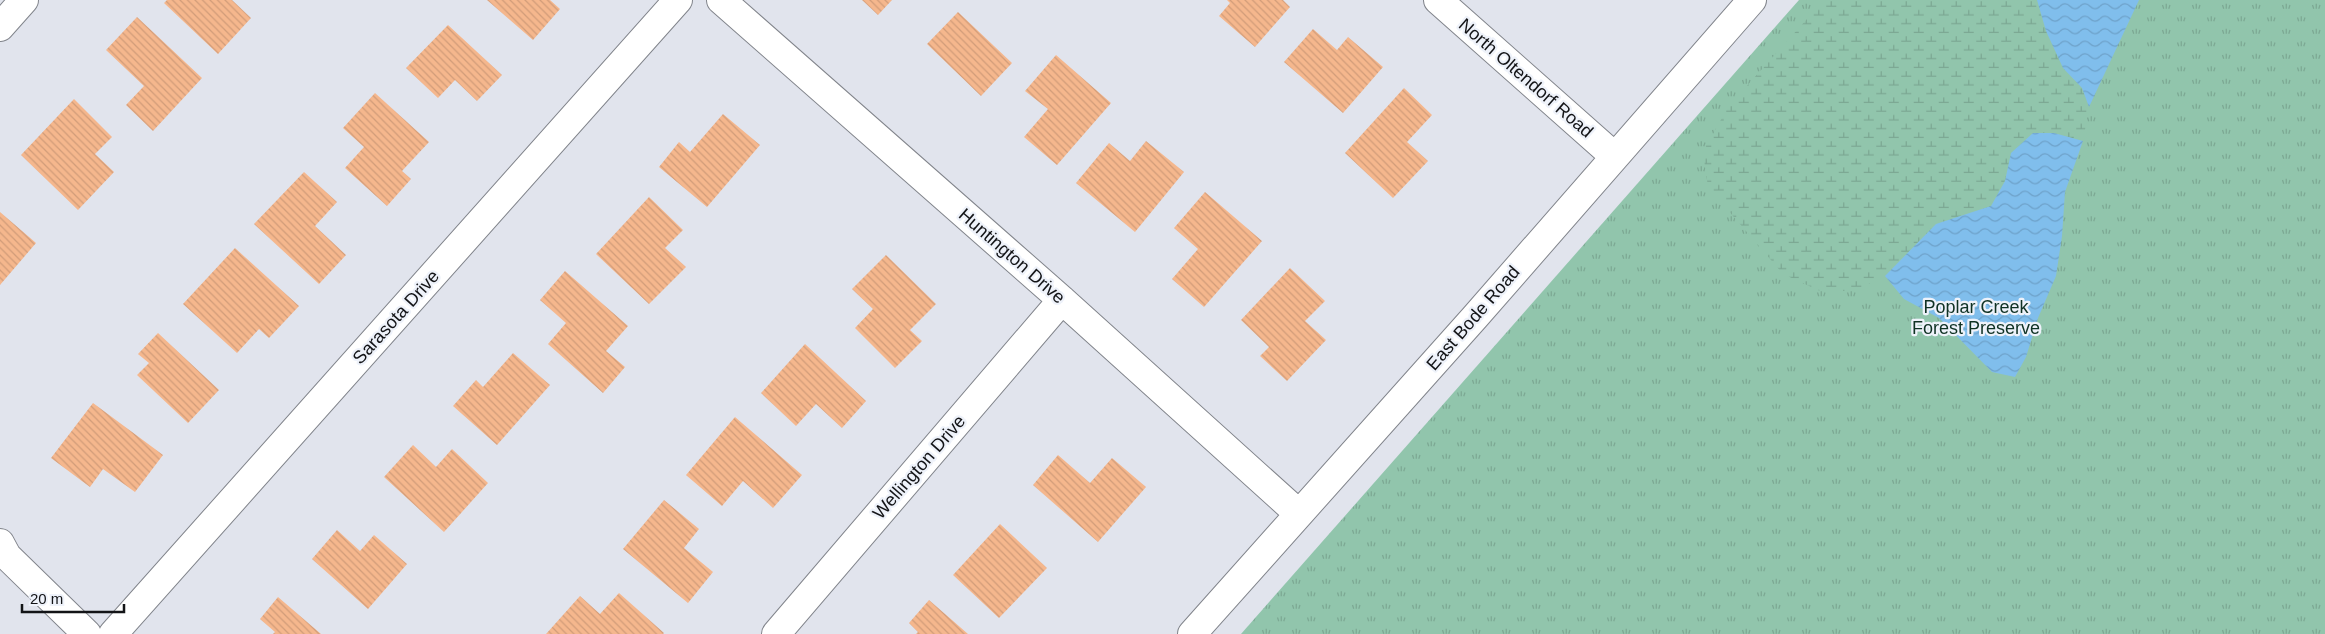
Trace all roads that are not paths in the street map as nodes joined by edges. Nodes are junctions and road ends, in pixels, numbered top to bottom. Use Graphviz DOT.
graph roads {
  1 [pos="24,0"];
  2 [pos="678,0"];
  3 [pos="721,0"];
  4 [pos="1438,0"];
  5 [pos="1752,0"];
  6 [pos="0,27"];
  7 [pos="1614,156"];
  8 [pos="1062,300"];
  9 [pos="1299,514"];
  10 [pos="0,543"];
  11 [pos="87,634"];
  12 [pos="114,634"];
  13 [pos="776,634"];
  14 [pos="1192,634"];
  1 -- 6 [label="street"];
  2 -- 12 [label="street, Sarasota Drive"];
  3 -- 8 [label="street, Huntington Drive"];
  4 -- 7 [label="street, North Oltendorf Road"];
  5 -- 7 [label="street, East Bode Road"];
  7 -- 9 [label="street, East Bode Road"];
  8 -- 9 [label="street, Huntington Drive"];
  8 -- 13 [label="street, Wellington Drive"];
  9 -- 14 [label="street, East Bode Road"];
  10 -- 11 [label="street"];
}
